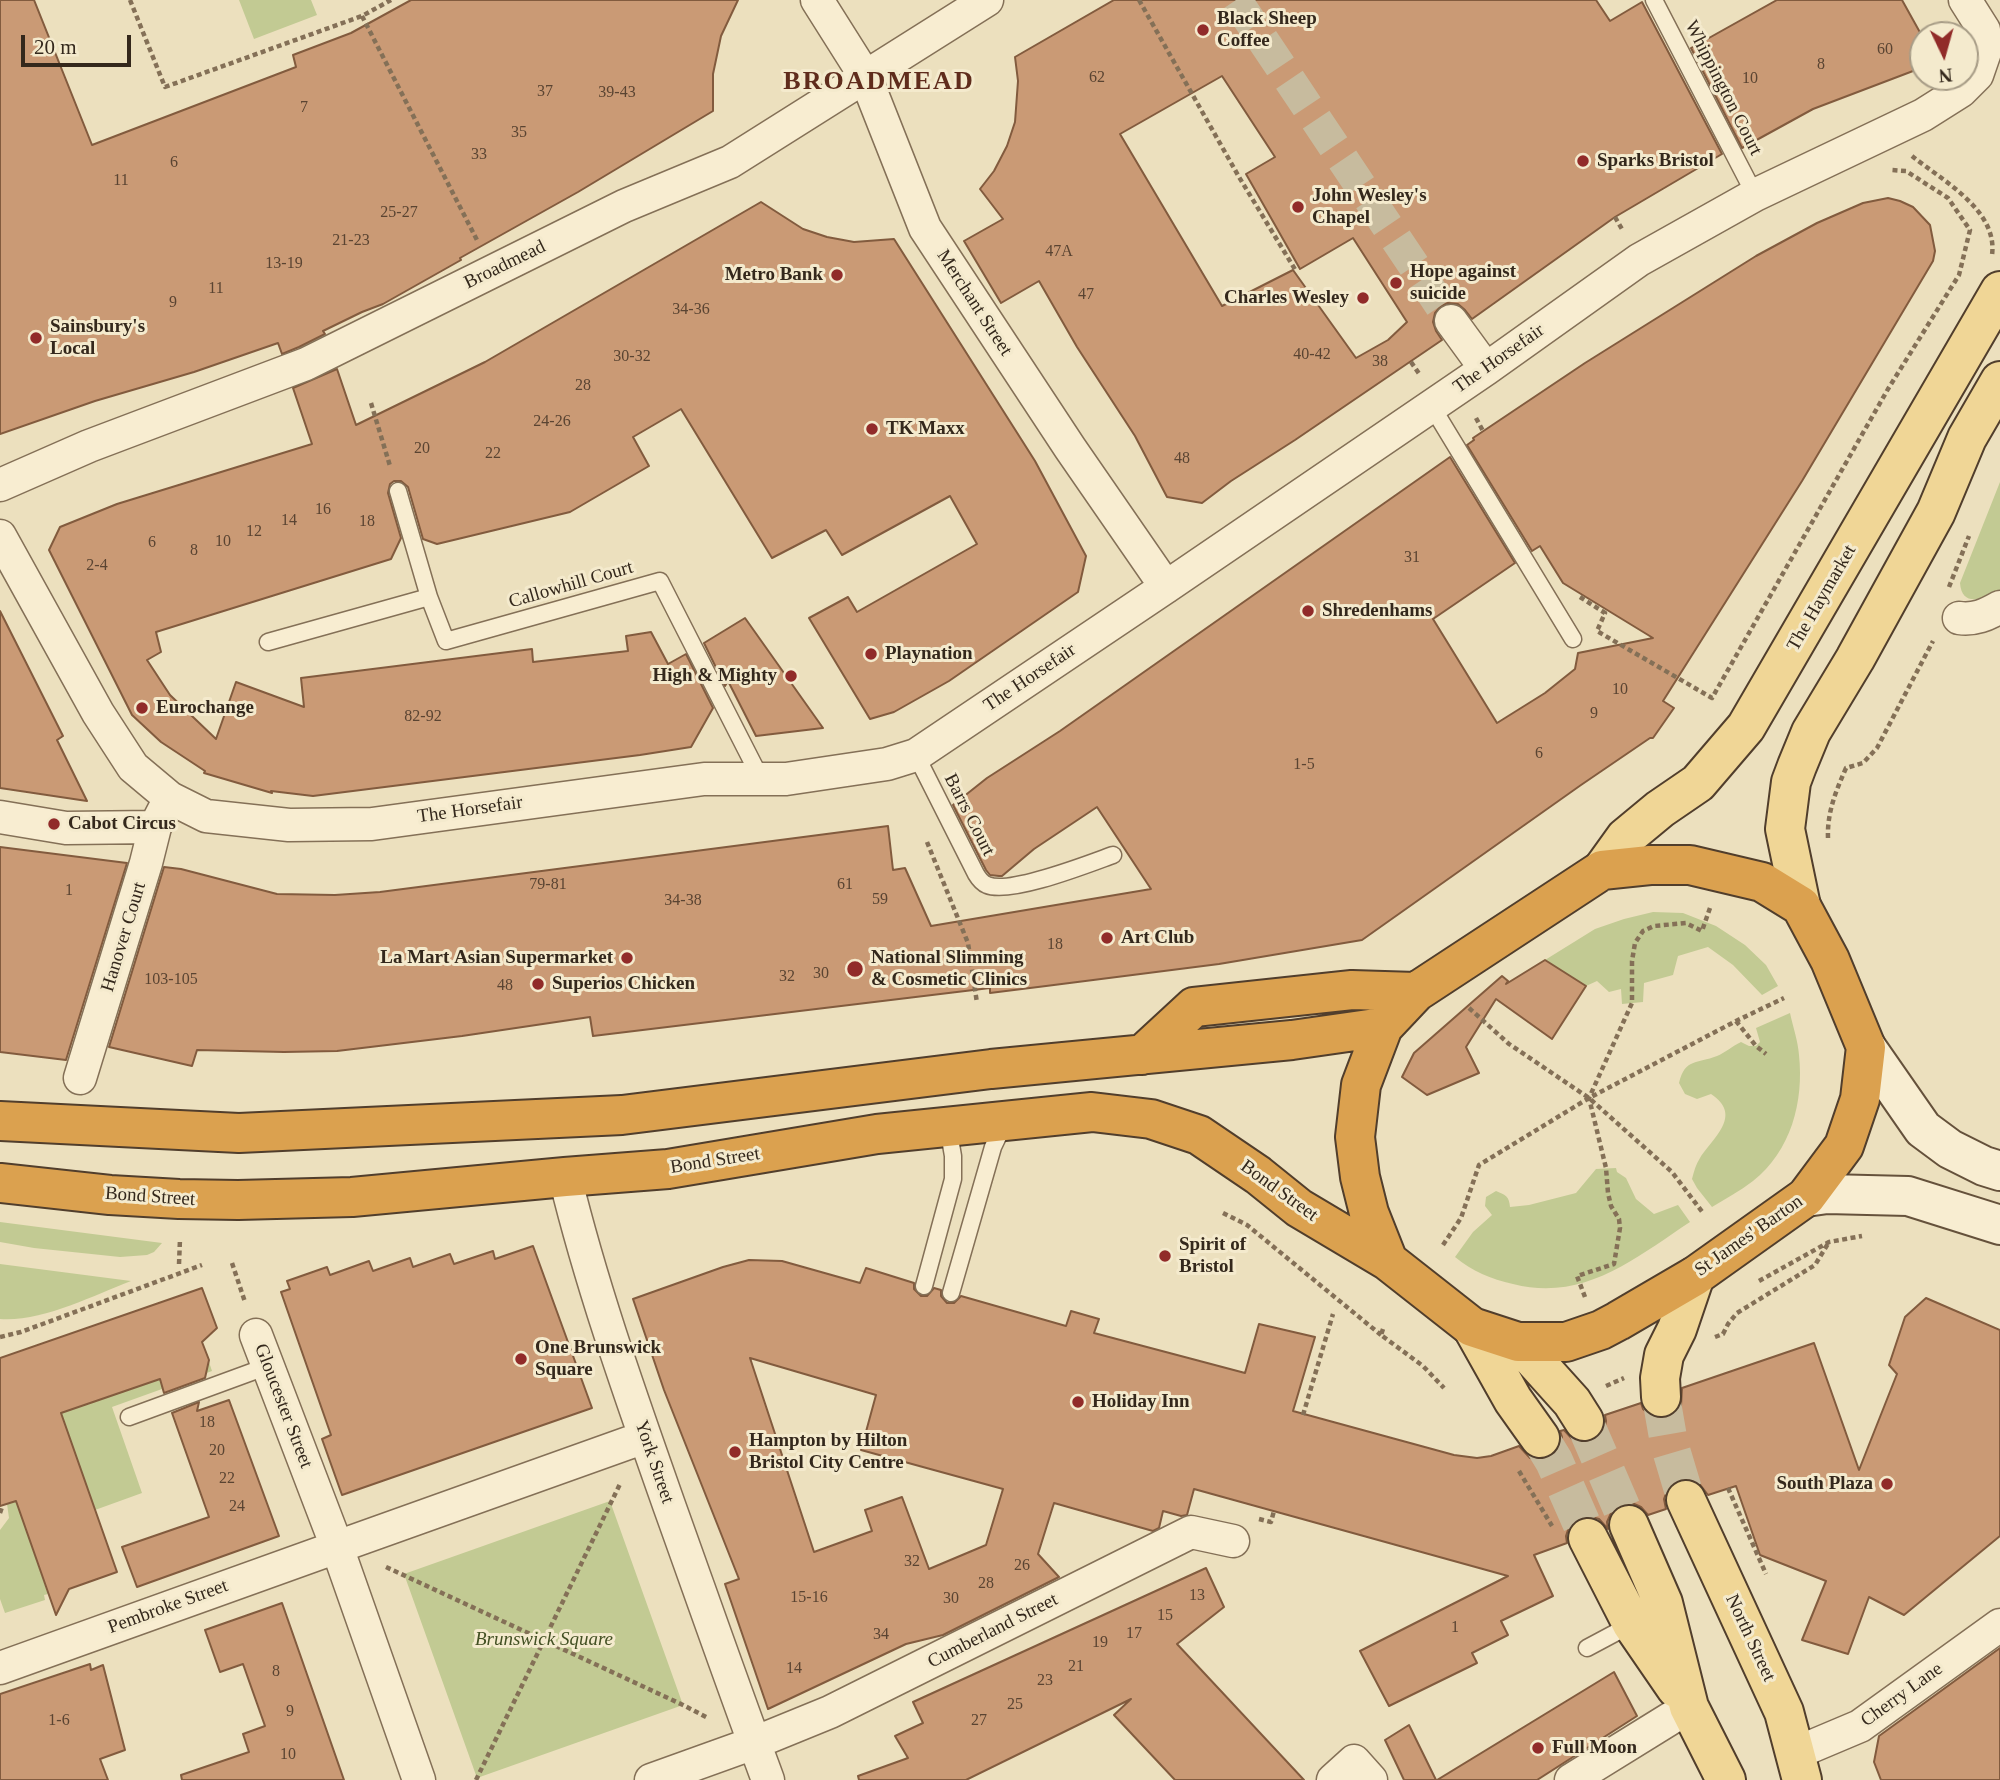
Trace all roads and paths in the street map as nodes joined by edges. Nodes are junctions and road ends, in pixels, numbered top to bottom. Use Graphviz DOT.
graph roads {
  1 [pos="130,0"];
  2 [pos="391,0"];
  3 [pos="817,0"];
  4 [pos="987,0"];
  5 [pos="1139,0"];
  6 [pos="1654,0"];
  7 [pos="1965,0"];
  8 [pos="362,16"];
  9 [pos="865,76"];
  10 [pos="1883,134"];
  11 [pos="1881,169"];
  12 [pos="1755,195"];
  13 [pos="494,270"];
  14 [pos="1296,271"];
  15 [pos="1996,274"];
  16 [pos="1451,321"];
  17 [pos="1486,369"];
  18 [pos="2000,381"];
  19 [pos="371,403"];
  20 [pos="1432,405"];
  21 [pos="0,485"];
  22 [pos="398,491"];
  23 [pos="1970,533"];
  24 [pos="0,536"];
  25 [pos="1166,587"];
  26 [pos="1576,595"];
  27 [pos="429,597"];
  28 [pos="2000,607"];
  29 [pos="1947,614"];
  30 [pos="1573,639"];
  31 [pos="268,642"];
  32 [pos="916,755"];
  33 [pos="761,779"];
  34 [pos="170,798"];
  35 [pos="0,817"];
  36 [pos="155,827"];
  37 [pos="1785,829"];
  38 [pos="924,836"];
  39 [pos="1113,855"];
  40 [pos="1602,870"];
  41 [pos="1801,906"];
  42 [pos="1710,911"];
  43 [pos="1416,992"];
  44 [pos="1784,998"];
  45 [pos="977,1003"];
  46 [pos="1469,1009"];
  47 [pos="1736,1021"];
  48 [pos="1383,1027"];
  49 [pos="1866,1047"];
  50 [pos="1766,1054"];
  51 [pos="1142,1055"];
  52 [pos="80,1078"];
  53 [pos="1589,1098"];
  54 [pos="1006,1119"];
  55 [pos="0,1121"];
  56 [pos="948,1127"];
  57 [pos="2000,1171"];
  58 [pos="565,1177"];
  59 [pos="0,1183"];
  60 [pos="1806,1197"];
  61 [pos="1223,1213"];
  62 [pos="1703,1213"];
  63 [pos="2000,1225"];
  64 [pos="1866,1235"];
  65 [pos="180,1239"];
  66 [pos="1829,1242"];
  67 [pos="1443,1245"];
  68 [pos="1388,1261"];
  69 [pos="232,1263"];
  70 [pos="179,1264"];
  71 [pos="202,1265"];
  72 [pos="1695,1276"];
  73 [pos="1759,1281"];
  74 [pos="924,1286"];
  75 [pos="951,1293"];
  76 [pos="1585,1298"];
  77 [pos="1334,1314"];
  78 [pos="1472,1327"];
  79 [pos="1723,1334"];
  80 [pos="256,1335"];
  81 [pos="0,1337"];
  82 [pos="1518,1342"];
  83 [pos="268,1366"];
  84 [pos="1618,1368"];
  85 [pos="1621,1378"];
  86 [pos="1444,1388"];
  87 [pos="1646,1388"];
  88 [pos="1591,1406"];
  89 [pos="1303,1415"];
  90 [pos="129,1417"];
  91 [pos="645,1437"];
  92 [pos="1540,1438"];
  93 [pos="1686,1500"];
  94 [pos="1629,1525"];
  95 [pos="1588,1538"];
  96 [pos="1233,1541"];
  97 [pos="337,1547"];
  98 [pos="1632,1624"];
  99 [pos="2000,1625"];
  100 [pos="544,1642"];
  101 [pos="1587,1648"];
  102 [pos="0,1668"];
  103 [pos="1689,1707"];
  104 [pos="754,1743"];
  105 [pos="1799,1767"];
  106 [pos="419,1780"];
  107 [pos="476,1780"];
  108 [pos="651,1780"];
  109 [pos="768,1780"];
  110 [pos="1333,1780"];
  111 [pos="1371,1780"];
  112 [pos="1571,1780"];
  113 [pos="1726,1780"];
  1 -- 8 [label="path"];
  2 -- 8 [label="path"];
  3 -- 9 [label="street, Merchant Street"];
  4 -- 9 [label="street, Broadmead"];
  5 -- 14 [label="path"];
  6 -- 12 [label="lane, Whippington Court"];
  7 -- 10 [label="street, The Horsefair"];
  8 -- 13 [label="path"];
  9 -- 13 [label="street, Broadmead"];
  9 -- 25 [label="street, Merchant Street"];
  10 -- 12 [label="street, The Horsefair"];
  10 -- 15 [label="path"];
  11 -- 26 [label="path"];
  12 -- 17 [label="street, The Horsefair"];
  13 -- 21 [label="street, Broadmead"];
  15 -- 40 [label="main road, The Haymarket"];
  16 -- 17 [label="street"];
  17 -- 20 [label="street, The Horsefair"];
  18 -- 37 [label="main road"];
  19 -- 22 [label="path"];
  20 -- 25 [label="street, The Horsefair"];
  20 -- 30 [label="lane"];
  22 -- 27 [label="lane, Callowhill Court"];
  23 -- 29 [label="path"];
  24 -- 34 [label="street, The Horsefair"];
  25 -- 32 [label="street, The Horsefair"];
  27 -- 31 [label="lane"];
  27 -- 33 [label="lane, Callowhill Court"];
  28 -- 29 [label="street"];
  29 -- 37 [label="path"];
  32 -- 33 [label="street, The Horsefair"];
  32 -- 39 [label="lane, Barrs Court"];
  33 -- 34 [label="street, The Horsefair"];
  34 -- 36 [label="street, Hanover Court"];
  35 -- 36 [label="street"];
  36 -- 52 [label="street, Hanover Court"];
  37 -- 41 [label="main road"];
  38 -- 45 [label="path"];
  40 -- 41 [label="highway"];
  40 -- 43 [label="highway"];
  41 -- 49 [label="highway, St James' Barton"];
  42 -- 53 [label="path"];
  43 -- 48 [label="highway"];
  43 -- 51 [label="highway"];
  44 -- 47 [label="path"];
  46 -- 53 [label="path"];
  47 -- 50 [label="path"];
  47 -- 53 [label="path"];
  48 -- 51 [label="highway"];
  48 -- 68 [label="highway"];
  49 -- 57 [label="main road"];
  49 -- 60 [label="highway, St James' Barton"];
  51 -- 55 [label="highway"];
  53 -- 62 [label="path"];
  53 -- 67 [label="path"];
  53 -- 76 [label="path"];
  54 -- 56 [label="highway, Bond Street"];
  54 -- 68 [label="highway, Bond Street"];
  54 -- 75 [label="lane"];
  56 -- 58 [label="highway, Bond Street"];
  56 -- 74 [label="lane"];
  58 -- 59 [label="highway, Bond Street"];
  58 -- 91 [label="street, York Street"];
  60 -- 63 [label="main road"];
  60 -- 72 [label="highway, St James' Barton"];
  61 -- 86 [label="path"];
  64 -- 66 [label="path"];
  65 -- 70 [label="path"];
  66 -- 73 [label="path"];
  66 -- 79 [label="path"];
  68 -- 78 [label="highway, St James' Barton"];
  69 -- 80 [label="path, Gloucester Street"];
  71 -- 81 [label="path"];
  72 -- 82 [label="highway, St James' Barton"];
  72 -- 87 [label="main road"];
  77 -- 89 [label="path"];
  78 -- 82 [label="highway, St James' Barton"];
  78 -- 92 [label="main road"];
  80 -- 83 [label="street, Gloucester Street"];
  82 -- 88 [label="main road"];
  83 -- 90 [label="lane"];
  83 -- 97 [label="street, Gloucester Street"];
  84 -- 85 [label="path"];
  85 -- 87 [label="path"];
  85 -- 88 [label="path"];
  91 -- 97 [label="street"];
  91 -- 100 [label="path"];
  91 -- 104 [label="street, York Street"];
  93 -- 105 [label="main road, North Street"];
  94 -- 103 [label="main road"];
  95 -- 98 [label="main road"];
  96 -- 104 [label="street, Cumberland Street"];
  97 -- 100 [label="path"];
  97 -- 102 [label="street, Pembroke Street"];
  97 -- 106 [label="street"];
  98 -- 101 [label="lane"];
  98 -- 103 [label="main road"];
  99 -- 105 [label="street, Cherry Lane"];
  100 -- 104 [label="path"];
  100 -- 107 [label="path"];
  103 -- 112 [label="street"];
  103 -- 113 [label="main road"];
  104 -- 108 [label="street"];
  104 -- 109 [label="street, York Street"];
  110 -- 111 [label="street"];
}
